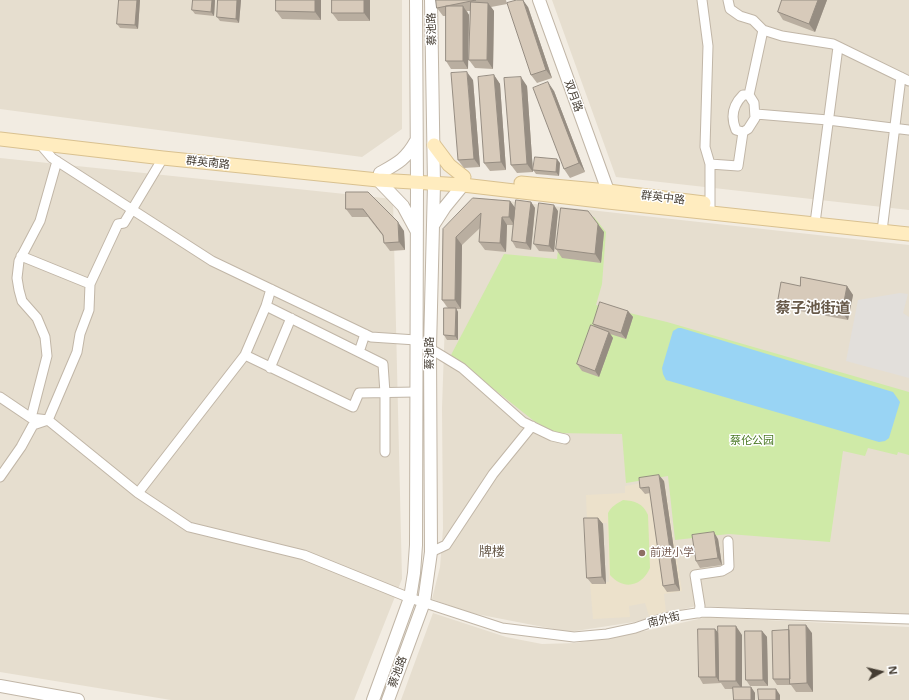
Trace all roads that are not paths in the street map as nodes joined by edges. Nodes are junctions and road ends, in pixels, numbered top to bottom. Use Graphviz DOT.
graph roads {
  1 [pos="416,0"];
  2 [pos="431,0"];
  3 [pos="539,0"];
  4 [pos="702,0"];
  5 [pos="728,0"];
  6 [pos="763,30"];
  7 [pos="838,47"];
  8 [pos="905,79"];
  9 [pos="749,95"];
  10 [pos="756,114"];
  11 [pos="828,120"];
  12 [pos="894,129"];
  13 [pos="909,130"];
  14 [pos="743,132"];
  15 [pos="0,133"];
  16 [pos="0,139"];
  17 [pos="417,140"];
  18 [pos="40,144"];
  19 [pos="434,146"];
  20 [pos="163,158"];
  21 [pos="57,161"];
  22 [pos="710,164"];
  23 [pos="379,176"];
  24 [pos="417,179"];
  25 [pos="434,180"];
  26 [pos="463,181"];
  27 [pos="608,191"];
  28 [pos="710,208"];
  29 [pos="132,209"];
  30 [pos="816,219"];
  31 [pos="433,226"];
  32 [pos="909,226"];
  33 [pos="883,227"];
  34 [pos="417,231"];
  35 [pos="909,234"];
  36 [pos="21,256"];
  37 [pos="90,284"];
  38 [pos="271,289"];
  39 [pos="266,306"];
  40 [pos="291,318"];
  41 [pos="365,334"];
  42 [pos="416,340"];
  43 [pos="430,348"];
  44 [pos="359,352"];
  45 [pos="245,355"];
  46 [pos="270,368"];
  47 [pos="416,392"];
  48 [pos="385,393"];
  49 [pos="0,397"];
  50 [pos="31,418"];
  51 [pos="48,420"];
  52 [pos="532,426"];
  53 [pos="565,439"];
  54 [pos="385,452"];
  55 [pos="0,477"];
  56 [pos="138,493"];
  57 [pos="728,541"];
  58 [pos="430,552"];
  59 [pos="410,598"];
  60 [pos="424,602"];
  61 [pos="699,613"];
  62 [pos="909,619"];
  63 [pos="0,686"];
  64 [pos="0,689"];
  65 [pos="65,700"];
  66 [pos="78,700"];
  67 [pos="373,700"];
  68 [pos="388,700"];
  1 -- 17 [label="street, 蔡池路"];
  2 -- 19 [label="street, 蔡池路"];
  3 -- 27 [label="street, 双月路"];
  4 -- 22 [label="street"];
  5 -- 6 [label="street"];
  6 -- 7 [label="street"];
  6 -- 9 [label="street"];
  7 -- 8 [label="street"];
  7 -- 11 [label="street"];
  8 -- 12 [label="street"];
  9 -- 10 [label="street"];
  9 -- 14 [label="street"];
  10 -- 11 [label="street"];
  10 -- 14 [label="street"];
  11 -- 12 [label="street"];
  11 -- 30 [label="street"];
  12 -- 13 [label="street"];
  12 -- 33 [label="street"];
  14 -- 22 [label="street"];
  15 -- 23 [label="main road, 群英南路"];
  16 -- 18 [label="main road, 群英南路"];
  17 -- 23 [label="street"];
  17 -- 24 [label="street, 蔡池路"];
  18 -- 20 [label="main road, 群英南路"];
  18 -- 21 [label="street"];
  19 -- 25 [label="street, 蔡池路"];
  19 -- 26 [label="main road"];
  20 -- 23 [label="main road, 群英南路"];
  20 -- 29 [label="street"];
  21 -- 29 [label="street"];
  21 -- 36 [label="street"];
  22 -- 28 [label="street"];
  23 -- 24 [label="main road, 群英南路"];
  23 -- 34 [label="street"];
  24 -- 25 [label="main road, 群英中路"];
  24 -- 34 [label="street, 蔡池路"];
  25 -- 26 [label="main road, 群英中路"];
  25 -- 31 [label="street, 蔡池路"];
  26 -- 27 [label="main road, 群英中路"];
  26 -- 28 [label="main road, 群英中路"];
  26 -- 31 [label="street"];
  27 -- 28 [label="main road, 群英中路"];
  28 -- 30 [label="main road, 群英中路"];
  29 -- 37 [label="street"];
  29 -- 38 [label="street"];
  30 -- 33 [label="main road, 群英中路"];
  31 -- 43 [label="street, 蔡池路"];
  32 -- 33 [label="main road, 群英中路"];
  33 -- 35 [label="main road, 群英中路"];
  34 -- 42 [label="street, 蔡池路"];
  36 -- 37 [label="street"];
  36 -- 50 [label="street"];
  37 -- 51 [label="street"];
  38 -- 39 [label="street"];
  38 -- 41 [label="street"];
  39 -- 40 [label="street"];
  39 -- 45 [label="street"];
  40 -- 44 [label="street"];
  40 -- 46 [label="street"];
  41 -- 42 [label="street"];
  41 -- 44 [label="street"];
  42 -- 43 [label="street"];
  42 -- 47 [label="street, 蔡池路"];
  43 -- 52 [label="street"];
  43 -- 58 [label="street, 蔡池路"];
  44 -- 48 [label="street"];
  45 -- 46 [label="street"];
  45 -- 56 [label="street"];
  46 -- 48 [label="street"];
  47 -- 48 [label="street"];
  47 -- 59 [label="street, 蔡池路"];
  48 -- 54 [label="street"];
  49 -- 50 [label="street"];
  50 -- 51 [label="street"];
  51 -- 55 [label="street"];
  51 -- 56 [label="street, 南外街"];
  52 -- 53 [label="street"];
  52 -- 58 [label="street"];
  56 -- 59 [label="street, 南外街"];
  57 -- 61 [label="street"];
  58 -- 60 [label="street, 蔡池路"];
  59 -- 60 [label="street, 南外街"];
  59 -- 67 [label="street, 蔡池路"];
  60 -- 61 [label="street, 南外街"];
  60 -- 68 [label="street, 蔡池路"];
  61 -- 62 [label="street, 南外街"];
  63 -- 66 [label="street"];
  64 -- 65 [label="street"];
}
